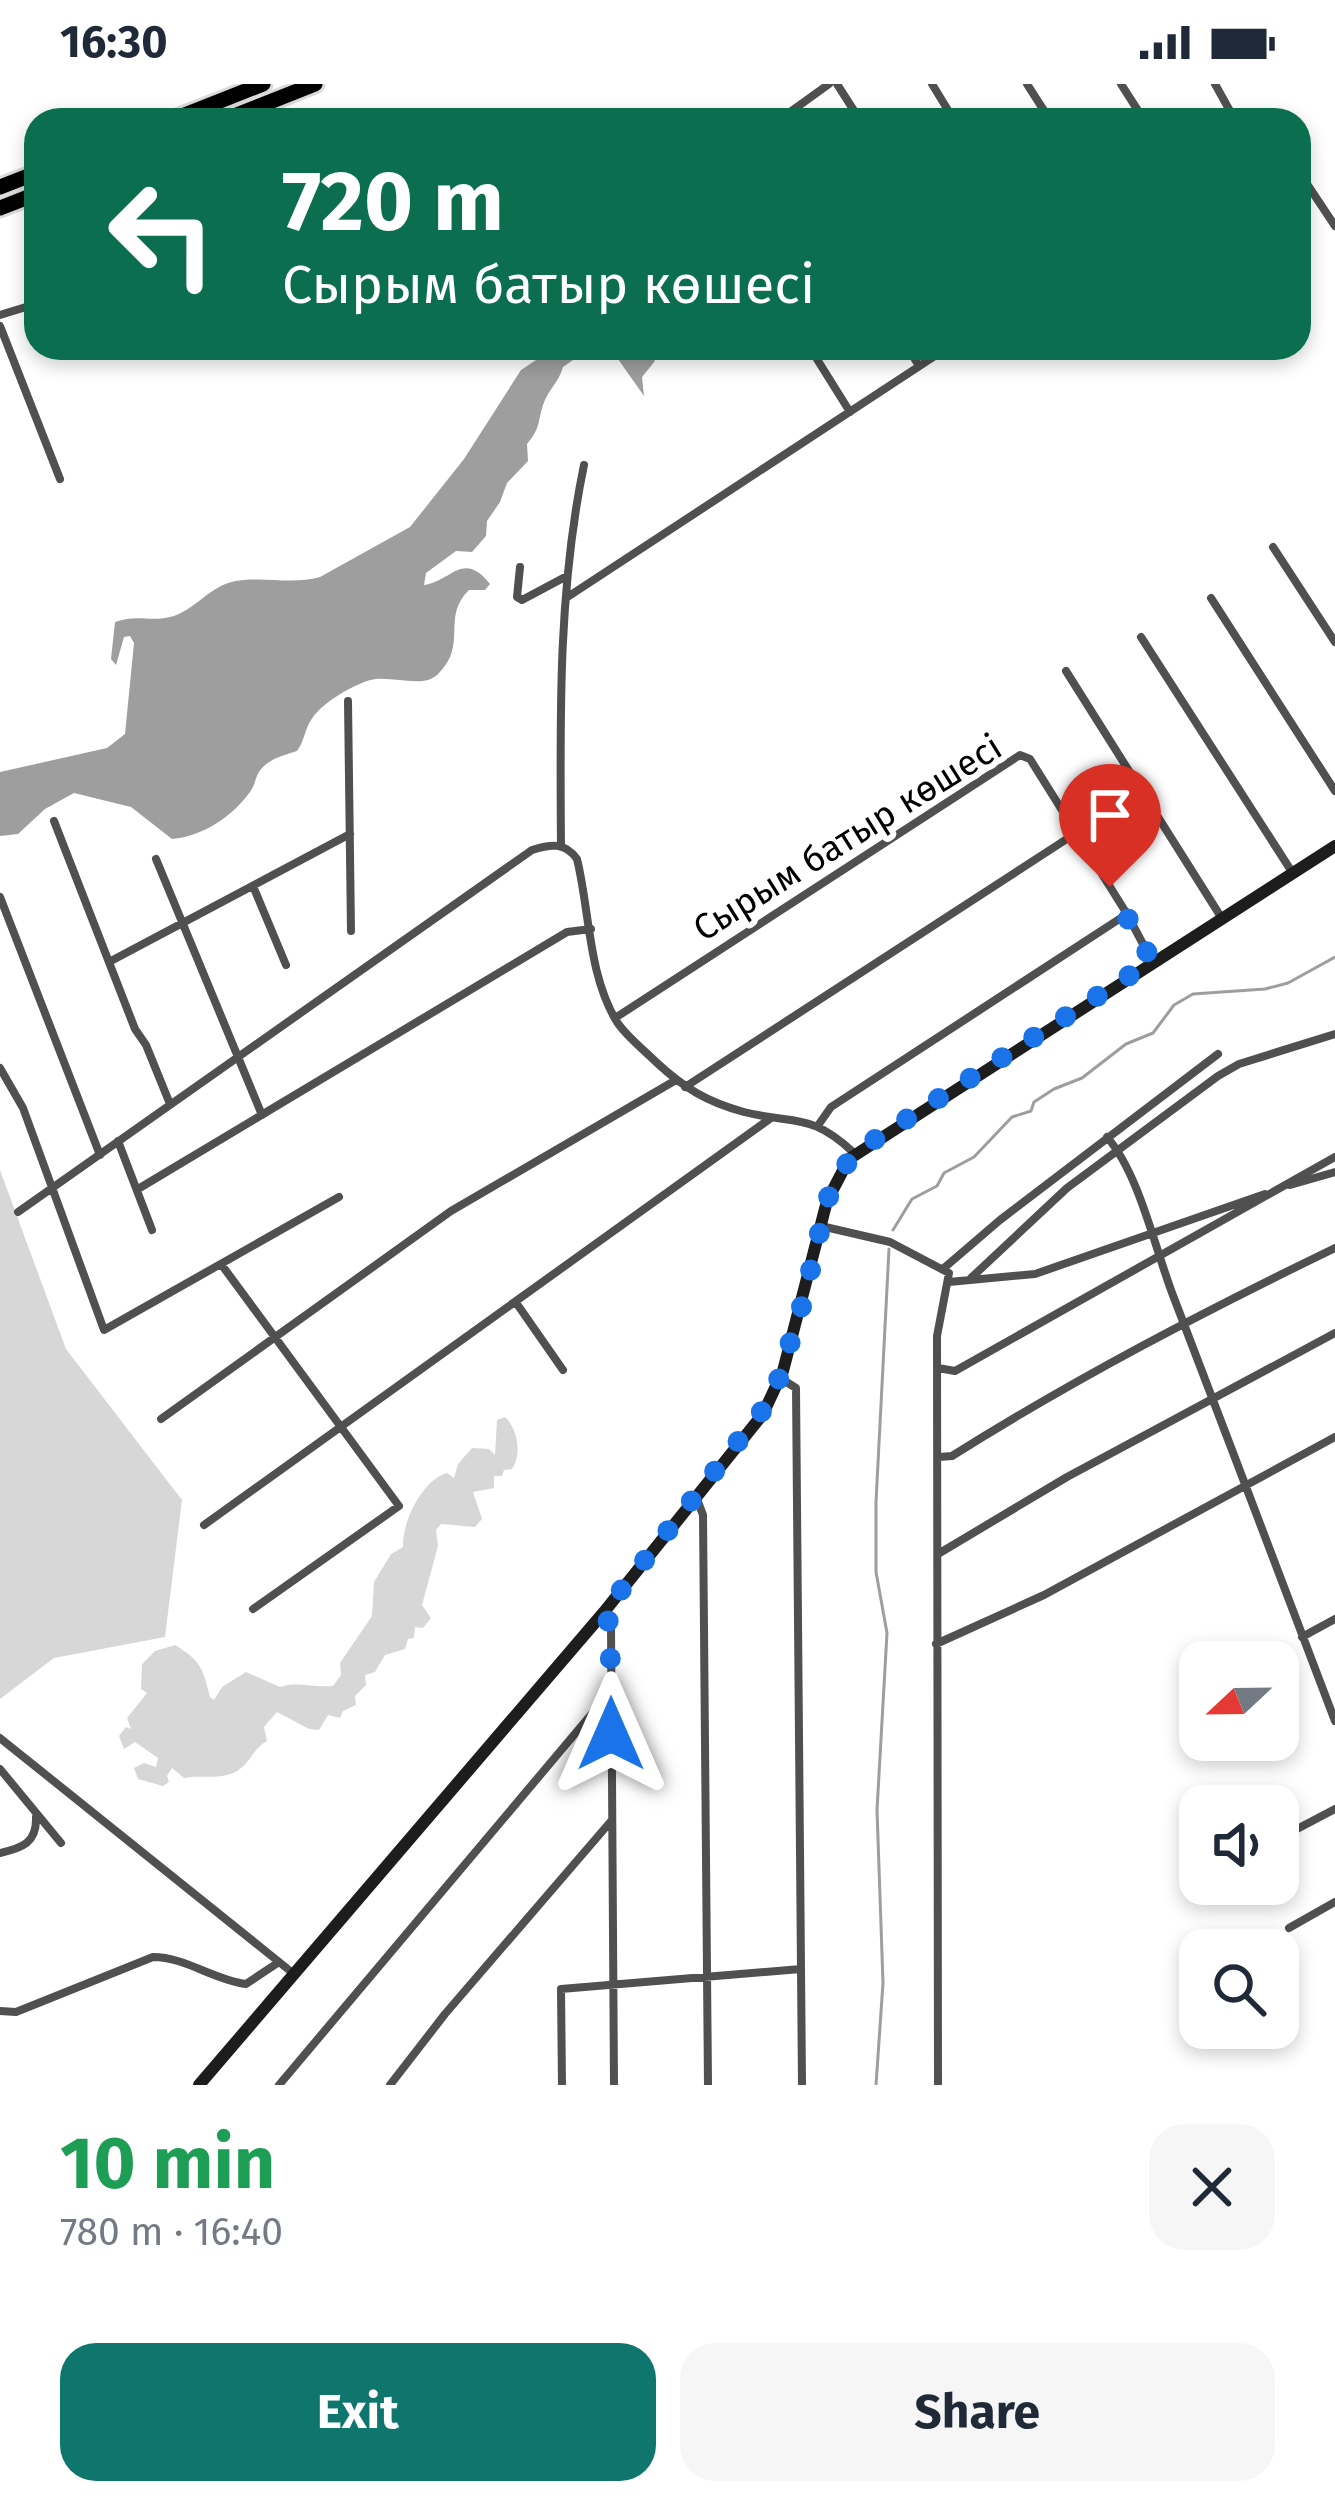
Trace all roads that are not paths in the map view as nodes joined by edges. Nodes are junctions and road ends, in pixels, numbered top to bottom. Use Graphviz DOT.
graph roads {
  1 [pos="262,84"];
  2 [pos="315,84"];
  3 [pos="833,84"];
  4 [pos="202,108"];
  5 [pos="254,108"];
  6 [pos="797,108"];
  7 [pos="1311,190"];
  8 [pos="1335,226"];
  9 [pos="0,326"];
  10 [pos="817,360"];
  11 [pos="916,360"];
  12 [pos="929,360"];
  13 [pos="920,366"];
  14 [pos="850,412"];
  15 [pos="584,465"];
  16 [pos="60,479"];
  17 [pos="1274,547"];
  18 [pos="520,567"];
  19 [pos="568,576"];
  20 [pos="566,598"];
  21 [pos="1211,598"];
  22 [pos="1141,637"];
  23 [pos="1335,642"];
  24 [pos="1066,670"];
  25 [pos="348,700"];
  26 [pos="1335,791"];
  27 [pos="54,821"];
  28 [pos="1076,833"];
  29 [pos="350,834"];
  30 [pos="561,846"];
  31 [pos="1335,846"];
  32 [pos="156,859"];
  33 [pos="1292,872"];
  34 [pos="253,886"];
  35 [pos="0,897"];
  36 [pos="1127,914"];
  37 [pos="1221,917"];
  38 [pos="182,923"];
  39 [pos="591,929"];
  40 [pos="351,931"];
  41 [pos="1152,961"];
  42 [pos="109,962"];
  43 [pos="286,965"];
  44 [pos="614,1018"];
  45 [pos="1335,1034"];
  46 [pos="1218,1054"];
  47 [pos="238,1057"];
  48 [pos="0,1068"];
  49 [pos="680,1084"];
  50 [pos="170,1104"];
  51 [pos="262,1115"];
  52 [pos="772,1117"];
  53 [pos="819,1124"];
  54 [pos="1107,1137"];
  55 [pos="118,1141"];
  56 [pos="1118,1148"];
  57 [pos="854,1153"];
  58 [pos="100,1155"];
  59 [pos="1335,1157"];
  60 [pos="1335,1172"];
  61 [pos="52,1188"];
  62 [pos="138,1189"];
  63 [pos="1276,1190"];
  64 [pos="340,1197"];
  65 [pos="18,1212"];
  66 [pos="821,1226"];
  67 [pos="152,1229"];
  68 [pos="1150,1232"];
  69 [pos="1335,1249"];
  70 [pos="1158,1257"];
  71 [pos="221,1264"];
  72 [pos="944,1268"];
  73 [pos="971,1278"];
  74 [pos="949,1282"];
  75 [pos="517,1304"];
  76 [pos="1183,1322"];
  77 [pos="1335,1333"];
  78 [pos="274,1336"];
  79 [pos="938,1368"];
  80 [pos="563,1370"];
  81 [pos="780,1378"];
  82 [pos="1213,1398"];
  83 [pos="161,1419"];
  84 [pos="342,1428"];
  85 [pos="1335,1437"];
  86 [pos="939,1457"];
  87 [pos="1244,1486"];
  88 [pos="696,1498"];
  89 [pos="204,1525"];
  90 [pos="936,1555"];
  91 [pos="253,1609"];
  92 [pos="604,1612"];
  93 [pos="1335,1619"];
  94 [pos="1302,1637"];
  95 [pos="936,1644"];
  96 [pos="611,1691"];
  97 [pos="1334,1716"];
  98 [pos="0,1738"];
  99 [pos="0,1769"];
  100 [pos="1335,1809"];
  101 [pos="36,1817"];
  102 [pos="612,1820"];
  103 [pos="1299,1828"];
  104 [pos="61,1843"];
  105 [pos="0,1852"];
  106 [pos="1335,1902"];
  107 [pos="1289,1928"];
  108 [pos="279,1961"];
  109 [pos="801,1969"];
  110 [pos="294,1974"];
  111 [pos="707,1977"];
  112 [pos="613,1985"];
  113 [pos="0,2011"];
  114 [pos="215,2079"];
  115 [pos="199,2085"];
  116 [pos="279,2085"];
  117 [pos="390,2085"];
  118 [pos="562,2085"];
  119 [pos="614,2085"];
  120 [pos="708,2085"];
  121 [pos="802,2085"];
  122 [pos="938,2085"];
  1 -- 4 [label="highway"];
  2 -- 5 [label="highway"];
  3 -- 6 [label="street"];
  7 -- 8 [label="street"];
  9 -- 16 [label="street"];
  10 -- 14 [label="street"];
  11 -- 13 [label="street"];
  12 -- 13 [label="street"];
  13 -- 14 [label="street"];
  14 -- 20 [label="street"];
  15 -- 19 [label="street"];
  17 -- 23 [label="street"];
  18 -- 19 [label="street"];
  19 -- 20 [label="street"];
  20 -- 30 [label="street"];
  21 -- 26 [label="street"];
  22 -- 33 [label="street"];
  24 -- 37 [label="street"];
  25 -- 29 [label="street"];
  27 -- 42 [label="street"];
  28 -- 36 [label="street, Сырым батыр көшесі"];
  28 -- 44 [label="street, Сырым батыр көшесі"];
  28 -- 49 [label="street"];
  29 -- 34 [label="street"];
  29 -- 40 [label="street"];
  30 -- 39 [label="street"];
  30 -- 47 [label="street"];
  31 -- 33 [label="main road"];
  32 -- 38 [label="street"];
  33 -- 37 [label="main road"];
  34 -- 38 [label="street"];
  34 -- 43 [label="street"];
  35 -- 58 [label="street"];
  36 -- 41 [label="street, Сырым батыр көшесі"];
  36 -- 53 [label="street"];
  37 -- 41 [label="main road"];
  38 -- 42 [label="street"];
  38 -- 47 [label="street"];
  39 -- 44 [label="street"];
  39 -- 51 [label="street"];
  41 -- 57 [label="main road"];
  42 -- 50 [label="street"];
  44 -- 49 [label="street"];
  45 -- 56 [label="street"];
  46 -- 54 [label="street"];
  47 -- 50 [label="street"];
  47 -- 51 [label="street"];
  48 -- 61 [label="street"];
  49 -- 52 [label="street"];
  49 -- 78 [label="street"];
  50 -- 55 [label="street"];
  51 -- 62 [label="street"];
  52 -- 53 [label="street"];
  52 -- 75 [label="street"];
  53 -- 57 [label="street"];
  54 -- 56 [label="street"];
  54 -- 72 [label="street"];
  55 -- 58 [label="street"];
  55 -- 62 [label="street"];
  56 -- 68 [label="street"];
  56 -- 73 [label="street"];
  57 -- 66 [label="main road"];
  58 -- 61 [label="street"];
  59 -- 63 [label="street"];
  60 -- 63 [label="street"];
  61 -- 65 [label="street"];
  61 -- 71 [label="street"];
  62 -- 67 [label="street"];
  63 -- 68 [label="street"];
  63 -- 70 [label="street"];
  64 -- 71 [label="street"];
  66 -- 72 [label="street"];
  66 -- 81 [label="main road"];
  68 -- 70 [label="street"];
  68 -- 73 [label="street"];
  69 -- 76 [label="street"];
  70 -- 76 [label="street"];
  70 -- 79 [label="street"];
  71 -- 78 [label="street"];
  72 -- 74 [label="street"];
  73 -- 74 [label="street"];
  74 -- 79 [label="street"];
  75 -- 80 [label="street"];
  75 -- 84 [label="street"];
  76 -- 82 [label="street"];
  76 -- 86 [label="street"];
  77 -- 82 [label="street"];
  78 -- 83 [label="street"];
  78 -- 84 [label="street"];
  79 -- 86 [label="street"];
  81 -- 88 [label="main road"];
  81 -- 109 [label="street"];
  82 -- 87 [label="street"];
  82 -- 90 [label="street"];
  84 -- 89 [label="street"];
  84 -- 91 [label="street"];
  85 -- 87 [label="street"];
  86 -- 90 [label="street"];
  87 -- 94 [label="street"];
  87 -- 95 [label="street"];
  88 -- 92 [label="main road"];
  88 -- 111 [label="street"];
  90 -- 95 [label="street"];
  92 -- 96 [label="street"];
  92 -- 110 [label="main road"];
  93 -- 94 [label="street"];
  94 -- 97 [label="street"];
  95 -- 122 [label="street"];
  96 -- 102 [label="street"];
  96 -- 116 [label="street"];
  98 -- 108 [label="street"];
  99 -- 101 [label="street"];
  100 -- 103 [label="street"];
  101 -- 104 [label="street"];
  101 -- 105 [label="street"];
  102 -- 112 [label="street"];
  102 -- 117 [label="street"];
  106 -- 107 [label="street"];
  108 -- 110 [label="street"];
  108 -- 113 [label="street"];
  109 -- 111 [label="street"];
  109 -- 121 [label="street"];
  110 -- 114 [label="main road"];
  111 -- 112 [label="street"];
  111 -- 120 [label="street"];
  112 -- 118 [label="street"];
  112 -- 119 [label="street"];
  114 -- 115 [label="main road"];
}
